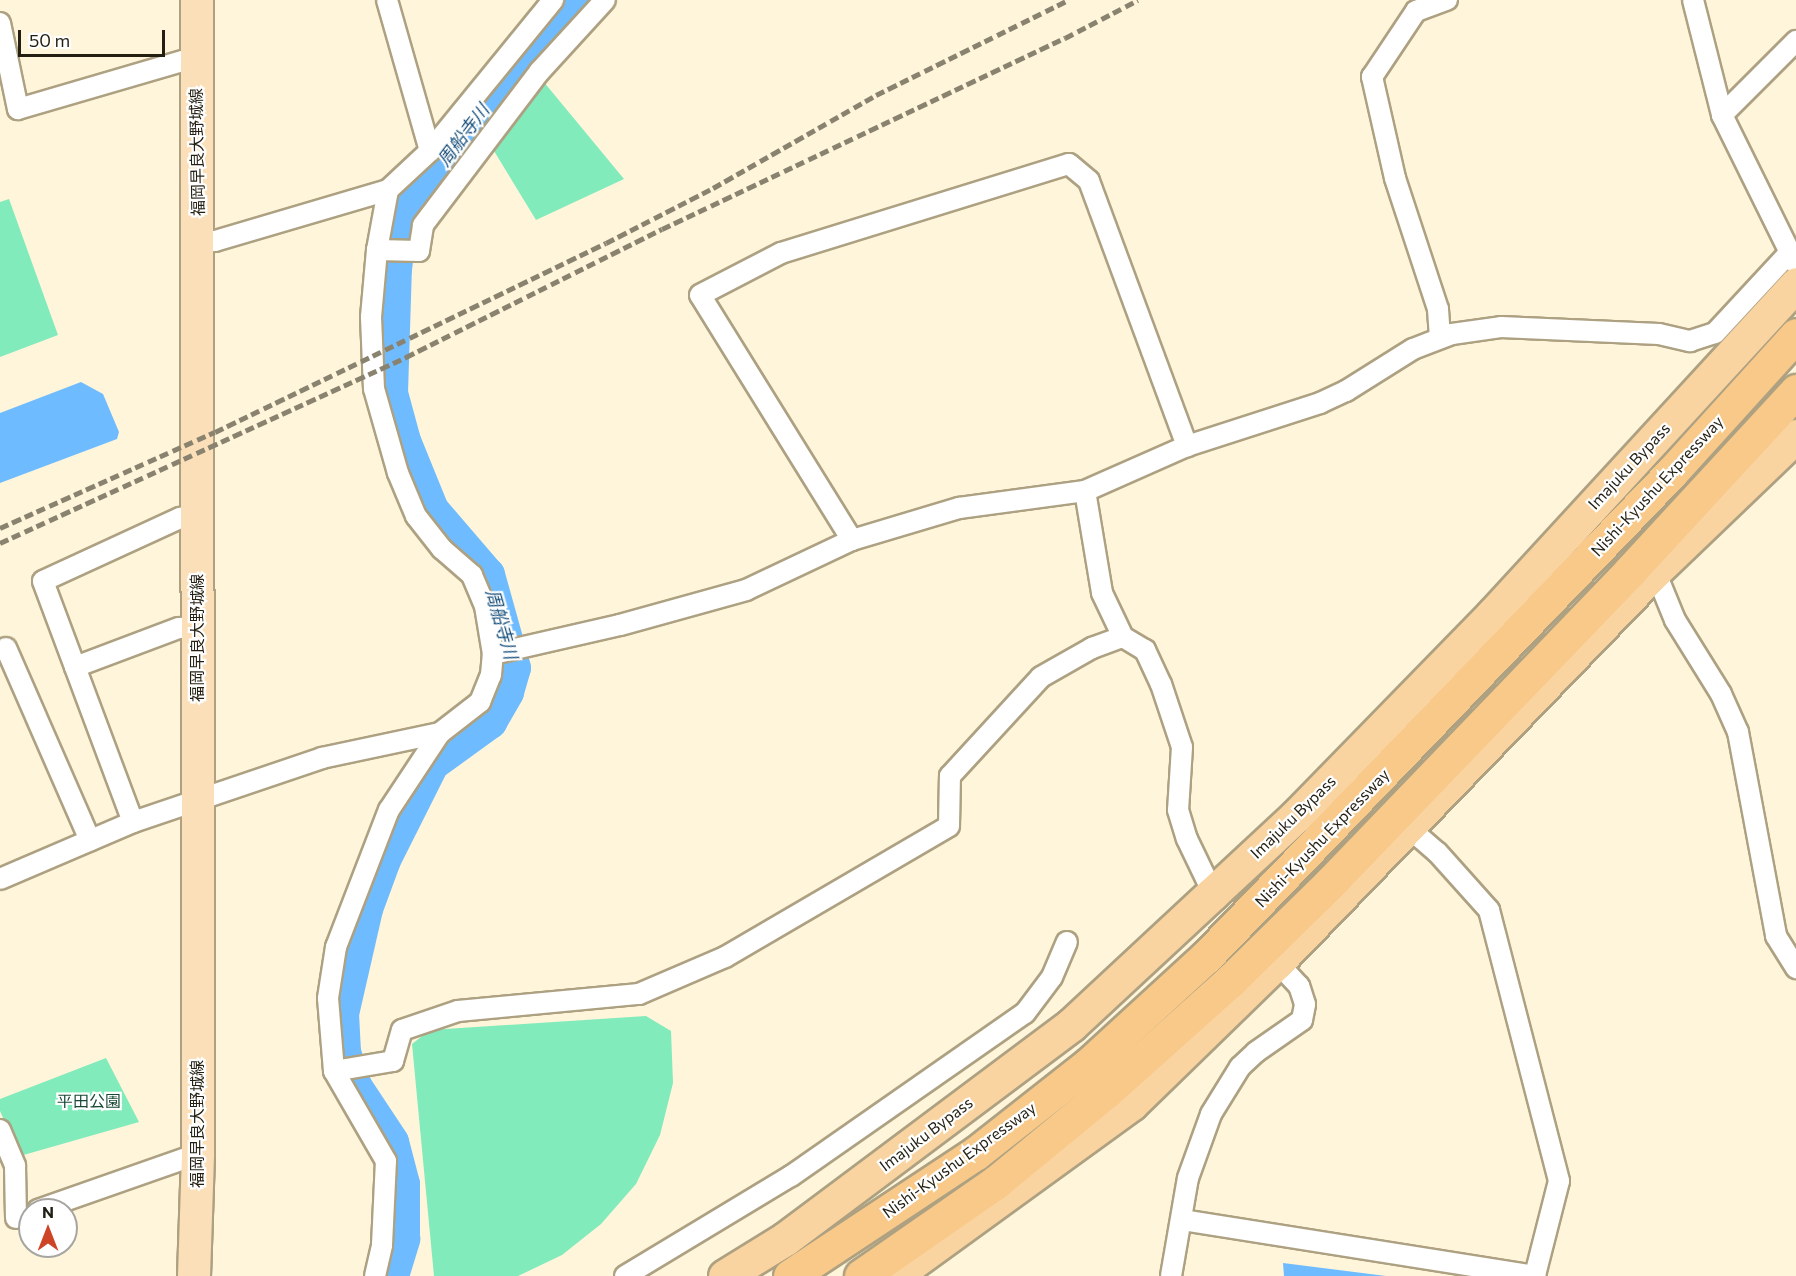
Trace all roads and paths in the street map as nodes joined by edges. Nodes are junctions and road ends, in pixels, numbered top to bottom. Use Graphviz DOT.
graph roads {
  1 [pos="197,0"];
  2 [pos="387,0"];
  3 [pos="553,0"];
  4 [pos="605,0"];
  5 [pos="1447,0"];
  6 [pos="1693,0"];
  7 [pos="0,23"];
  8 [pos="1796,41"];
  9 [pos="196,57"];
  10 [pos="1722,116"];
  11 [pos="430,151"];
  12 [pos="388,190"];
  13 [pos="198,242"];
  14 [pos="382,250"];
  15 [pos="1794,267"];
  16 [pos="1796,335"];
  17 [pos="1440,338"];
  18 [pos="1796,391"];
  19 [pos="1796,417"];
  20 [pos="1796,436"];
  21 [pos="1187,446"];
  22 [pos="1085,491"];
  23 [pos="198,516"];
  24 [pos="852,540"];
  25 [pos="1643,571"];
  26 [pos="196,627"];
  27 [pos="1123,637"];
  28 [pos="6,648"];
  29 [pos="493,654"];
  30 [pos="75,667"];
  31 [pos="440,733"];
  32 [pos="197,800"];
  33 [pos="133,822"];
  34 [pos="1409,828"];
  35 [pos="90,840"];
  36 [pos="0,879"];
  37 [pos="1213,893"];
  38 [pos="1066,942"];
  39 [pos="1277,962"];
  40 [pos="1796,968"];
  41 [pos="334,1071"];
  42 [pos="0,1130"];
  43 [pos="198,1154"];
  44 [pos="72,1198"];
  45 [pos="16,1218"];
  46 [pos="1182,1220"];
  47 [pos="194,1276"];
  48 [pos="375,1276"];
  49 [pos="625,1276"];
  50 [pos="725,1276"];
  51 [pos="790,1276"];
  52 [pos="861,1276"];
  53 [pos="894,1276"];
  54 [pos="1171,1276"];
  55 [pos="1535,1276"];
  1 -- 9 [label="main road, 福岡早良大野城線"];
  2 -- 11 [label="street"];
  3 -- 11 [label="street"];
  4 -- 14 [label="street"];
  5 -- 17 [label="street"];
  6 -- 10 [label="street"];
  7 -- 9 [label="street"];
  8 -- 10 [label="street"];
  9 -- 13 [label="main road, 福岡早良大野城線"];
  10 -- 15 [label="street"];
  11 -- 12 [label="street"];
  12 -- 13 [label="street"];
  12 -- 14 [label="street"];
  13 -- 23 [label="main road, 福岡早良大野城線"];
  14 -- 29 [label="street"];
  15 -- 17 [label="street"];
  15 -- 37 [label="highway, Imajuku Bypass"];
  16 -- 51 [label="highway, Nishi-Kyushu Expressway"];
  17 -- 21 [label="street"];
  18 -- 25 [label="highway"];
  19 -- 25 [label="highway"];
  20 -- 25 [label="highway"];
  21 -- 22 [label="street"];
  21 -- 24 [label="street"];
  22 -- 24 [label="street"];
  22 -- 27 [label="street"];
  23 -- 26 [label="main road, 福岡早良大野城線"];
  23 -- 30 [label="street"];
  24 -- 29 [label="street"];
  25 -- 34 [label="highway"];
  25 -- 40 [label="street"];
  25 -- 52 [label="highway"];
  26 -- 30 [label="street"];
  26 -- 32 [label="main road, 福岡早良大野城線"];
  27 -- 37 [label="street"];
  27 -- 41 [label="street"];
  28 -- 35 [label="street"];
  29 -- 31 [label="street"];
  30 -- 33 [label="street"];
  31 -- 32 [label="street"];
  31 -- 41 [label="street"];
  32 -- 33 [label="street"];
  32 -- 43 [label="main road, 福岡早良大野城線"];
  33 -- 35 [label="street"];
  34 -- 39 [label="highway"];
  34 -- 55 [label="street"];
  35 -- 36 [label="street"];
  37 -- 50 [label="highway, Imajuku Bypass"];
  38 -- 49 [label="street"];
  39 -- 46 [label="street"];
  39 -- 53 [label="highway"];
  41 -- 48 [label="street"];
  42 -- 45 [label="street"];
  43 -- 44 [label="street"];
  43 -- 47 [label="main road, 福岡早良大野城線"];
  46 -- 54 [label="street"];
  46 -- 55 [label="street"];
}
